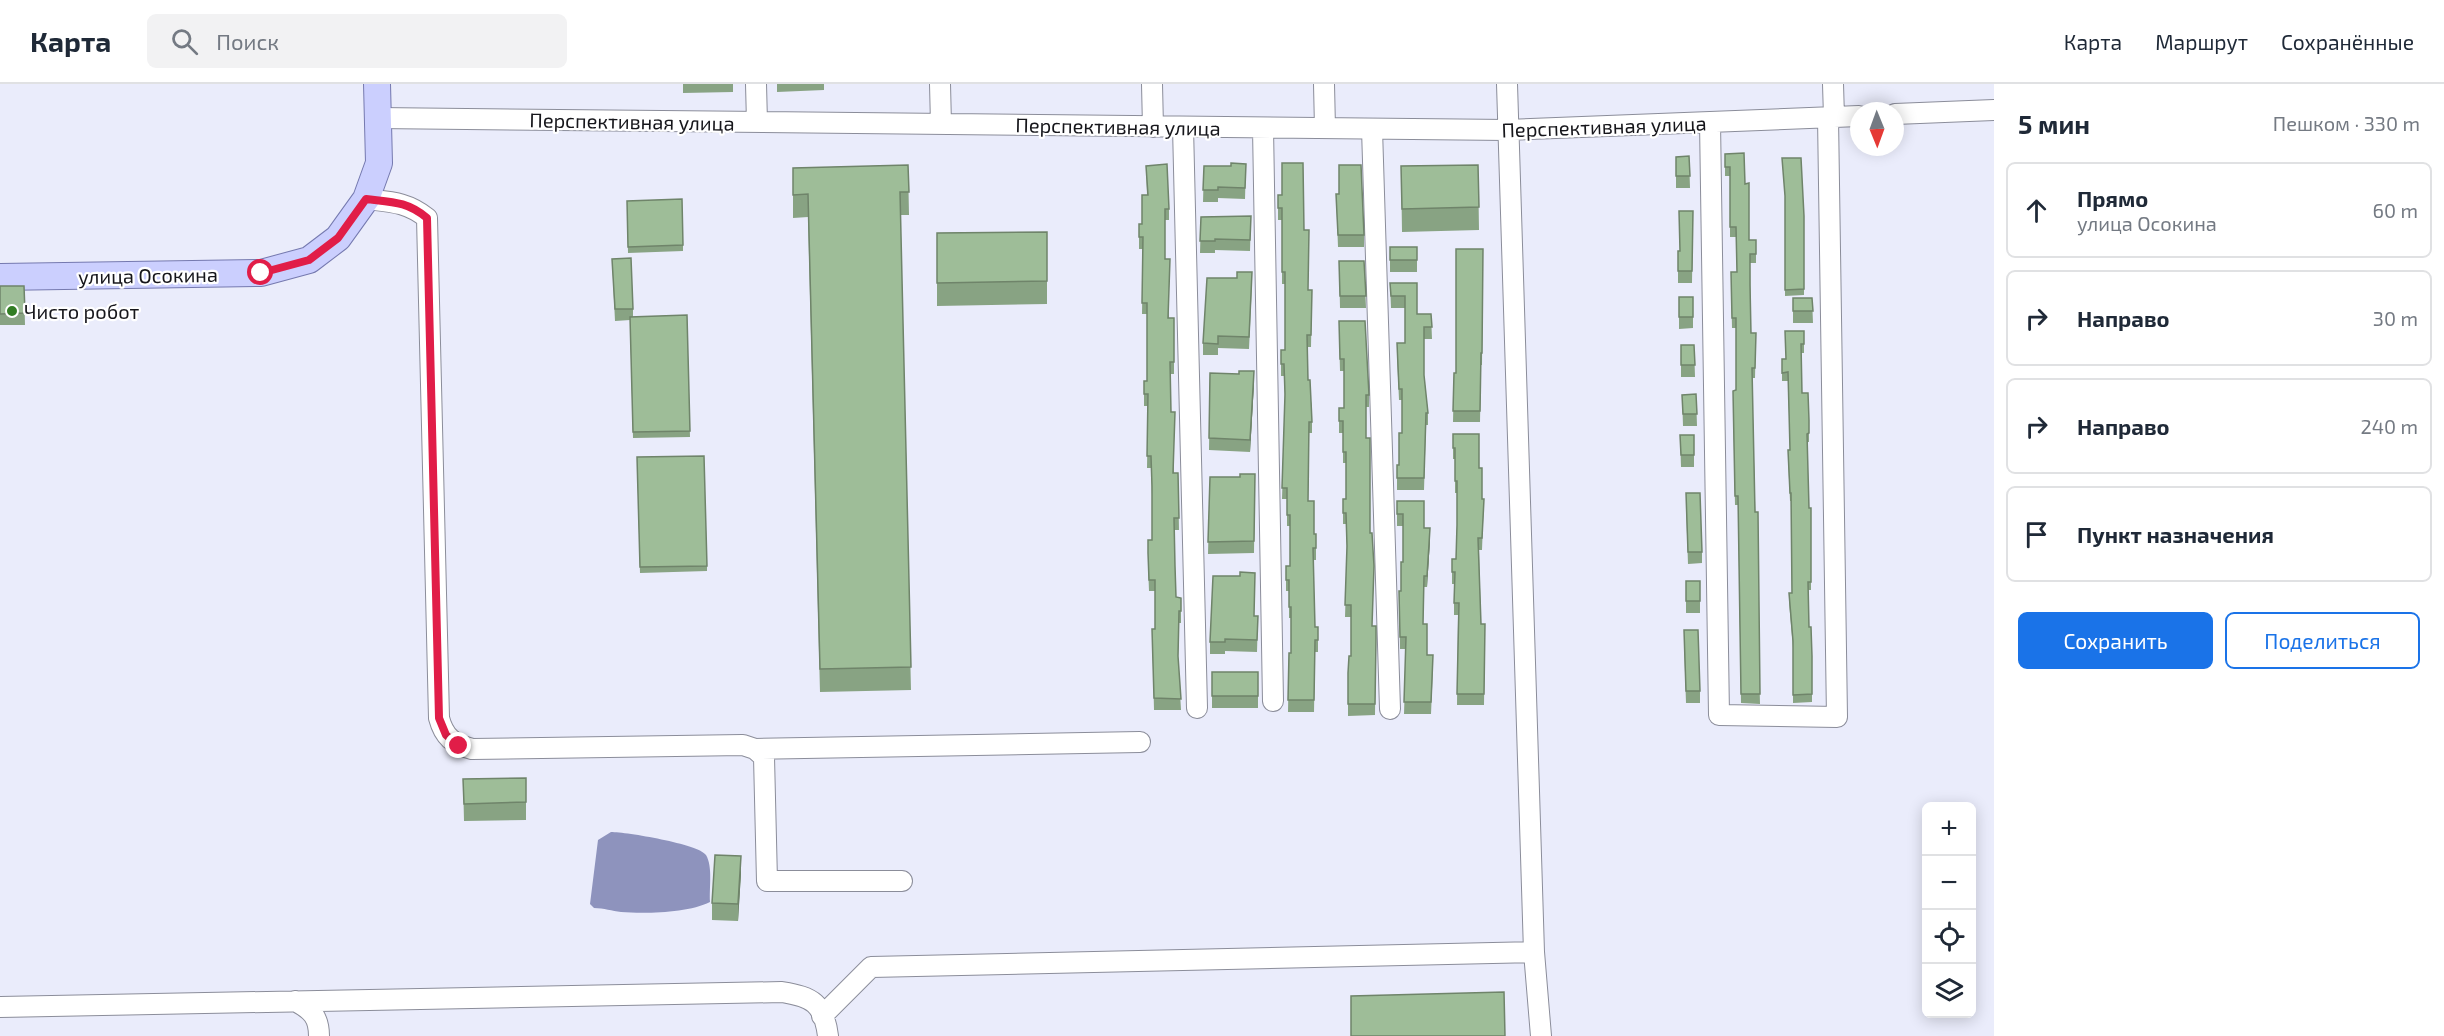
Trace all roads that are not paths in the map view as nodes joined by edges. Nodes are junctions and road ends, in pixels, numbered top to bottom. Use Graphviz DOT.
graph roads {
  1 [pos="377,84"];
  2 [pos="756,84"];
  3 [pos="940,84"];
  4 [pos="1152,84"];
  5 [pos="1324,84"];
  6 [pos="1507,84"];
  7 [pos="1833,84"];
  8 [pos="1994,110"];
  9 [pos="1904,114"];
  10 [pos="1850,116"];
  11 [pos="1831,117"];
  12 [pos="378,118"];
  13 [pos="757,122"];
  14 [pos="1710,122"];
  15 [pos="941,124"];
  16 [pos="1153,127"];
  17 [pos="1183,127"];
  18 [pos="1263,128"];
  19 [pos="1325,128"];
  20 [pos="1372,129"];
  21 [pos="1507,130"];
  22 [pos="366,199"];
  23 [pos="0,277"];
  24 [pos="1273,701"];
  25 [pos="1197,708"];
  26 [pos="1390,709"];
  27 [pos="1140,742"];
  28 [pos="755,749"];
  29 [pos="902,881"];
  30 [pos="1534,952"];
  31 [pos="296,1001"];
  32 [pos="0,1007"];
  33 [pos="822,1016"];
  34 [pos="319,1036"];
  35 [pos="828,1036"];
  36 [pos="1541,1036"];
  1 -- 12 [label="main road, улица Осокина"];
  2 -- 13 [label="street"];
  3 -- 15 [label="street"];
  4 -- 16 [label="street"];
  5 -- 19 [label="street"];
  6 -- 21 [label="street"];
  7 -- 11 [label="street"];
  8 -- 9 [label="street"];
  10 -- 11 [label="street, Перспективная улица"];
  11 -- 14 [label="street, Перспективная улица"];
  11 -- 14 [label="street"];
  12 -- 13 [label="street, Перспективная улица"];
  12 -- 22 [label="main road, улица Осокина"];
  13 -- 15 [label="street, Перспективная улица"];
  14 -- 21 [label="street, Перспективная улица"];
  15 -- 16 [label="street, Перспективная улица"];
  16 -- 17 [label="street, Перспективная улица"];
  17 -- 18 [label="street, Перспективная улица"];
  17 -- 25 [label="street"];
  18 -- 19 [label="street, Перспективная улица"];
  18 -- 24 [label="street"];
  19 -- 20 [label="street, Перспективная улица"];
  20 -- 21 [label="street, Перспективная улица"];
  20 -- 26 [label="street"];
  21 -- 30 [label="street"];
  22 -- 23 [label="main road, улица Осокина"];
  22 -- 28 [label="street"];
  27 -- 28 [label="street"];
  28 -- 29 [label="street"];
  30 -- 33 [label="street"];
  30 -- 36 [label="street"];
  31 -- 32 [label="street"];
  31 -- 33 [label="street"];
  31 -- 34 [label="street"];
  33 -- 35 [label="street"];
}
